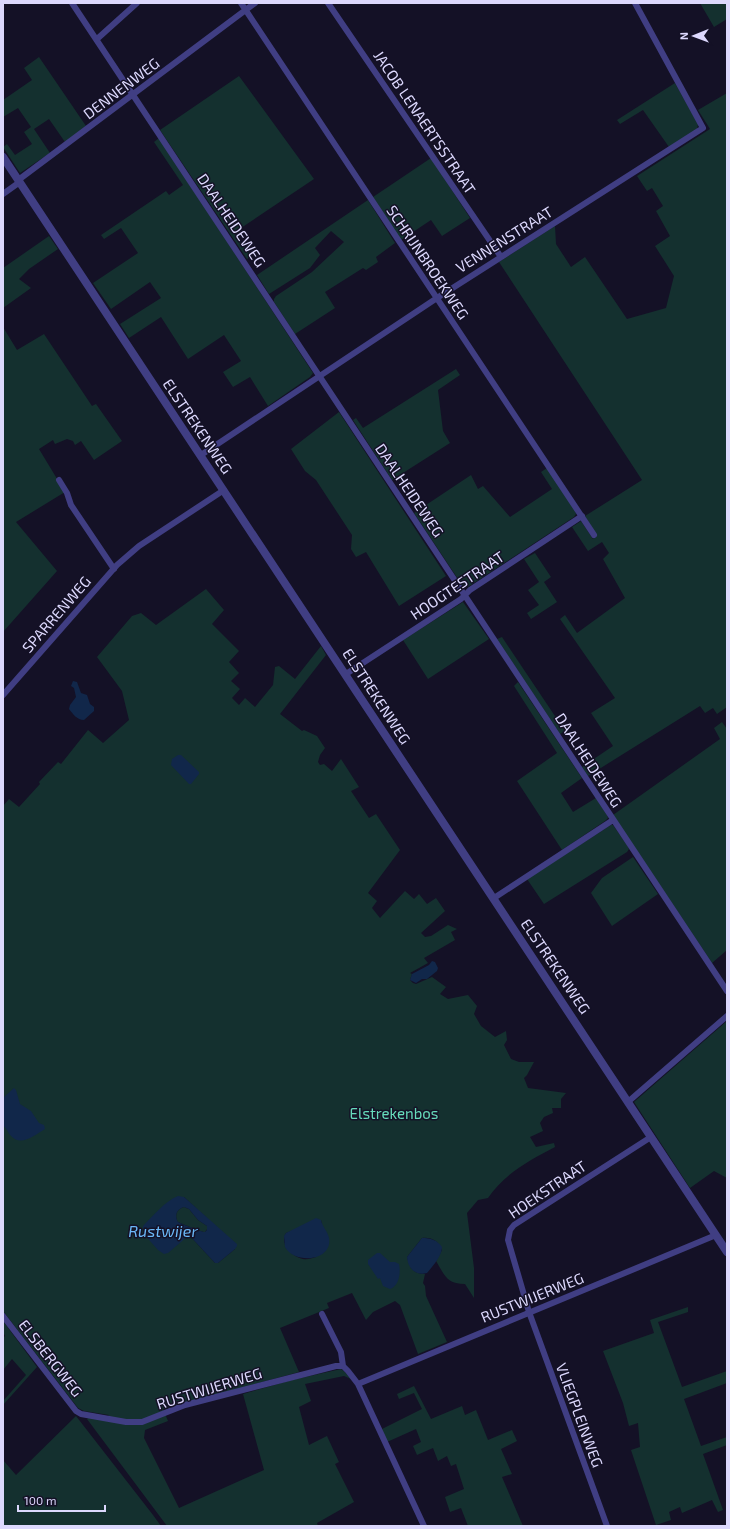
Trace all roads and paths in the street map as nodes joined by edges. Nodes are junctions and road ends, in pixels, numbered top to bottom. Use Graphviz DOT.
graph roads {
  1 [pos="72,3"];
  2 [pos="137,3"];
  3 [pos="242,3"];
  4 [pos="255,3"];
  5 [pos="328,3"];
  6 [pos="635,3"];
  7 [pos="246,10"];
  8 [pos="97,39"];
  9 [pos="133,95"];
  10 [pos="3,157"];
  11 [pos="19,181"];
  12 [pos="3,194"];
  13 [pos="501,257"];
  14 [pos="437,298"];
  15 [pos="319,376"];
  16 [pos="201,455"];
  17 [pos="58,480"];
  18 [pos="224,490"];
  19 [pos="582,516"];
  20 [pos="594,535"];
  21 [pos="114,569"];
  22 [pos="464,595"];
  23 [pos="346,674"];
  24 [pos="3,695"];
  25 [pos="613,820"];
  26 [pos="494,898"];
  27 [pos="727,991"];
  28 [pos="727,1016"];
  29 [pos="628,1101"];
  30 [pos="651,1137"];
  31 [pos="716,1235"];
  32 [pos="727,1252"];
  33 [pos="529,1312"];
  34 [pos="322,1314"];
  35 [pos="3,1316"];
  36 [pos="343,1366"];
  37 [pos="358,1384"];
  38 [pos="81,1414"];
  39 [pos="424,1526"];
  40 [pos="607,1526"];
  1 -- 8 [label="street, DAALHEIDEWEG"];
  2 -- 8 [label="street"];
  3 -- 7 [label="street, SCHRIJNBROEKWEG"];
  4 -- 7 [label="street, DENNENWEG"];
  5 -- 13 [label="street, JACOB LENAERTSSTRAAT"];
  6 -- 13 [label="street, VENNENSTRAAT"];
  7 -- 9 [label="street, DENNENWEG"];
  7 -- 14 [label="street, SCHRIJNBROEKWEG"];
  8 -- 9 [label="street, DAALHEIDEWEG"];
  9 -- 11 [label="street, DENNENWEG"];
  9 -- 15 [label="street, DAALHEIDEWEG"];
  10 -- 11 [label="street, ELSTREKENWEG"];
  11 -- 12 [label="street, DENNENWEG"];
  11 -- 16 [label="street, ELSTREKENWEG"];
  13 -- 14 [label="street, VENNENSTRAAT"];
  14 -- 15 [label="street, VENNENSTRAAT"];
  14 -- 19 [label="street, SCHRIJNBROEKWEG"];
  15 -- 16 [label="street, VENNENSTRAAT"];
  15 -- 22 [label="street, DAALHEIDEWEG"];
  16 -- 18 [label="street, ELSTREKENWEG"];
  17 -- 21 [label="street"];
  18 -- 21 [label="street, SPARRENWEG"];
  18 -- 23 [label="street, ELSTREKENWEG"];
  19 -- 20 [label="street, SCHRIJNBROEKWEG"];
  19 -- 22 [label="street, HOOGTESTRAAT"];
  21 -- 24 [label="street, SPARRENWEG"];
  22 -- 23 [label="street, HOOGTESTRAAT"];
  22 -- 25 [label="street, DAALHEIDEWEG"];
  23 -- 26 [label="street, ELSTREKENWEG"];
  25 -- 26 [label="street"];
  25 -- 27 [label="street, DAALHEIDEWEG"];
  26 -- 29 [label="street, ELSTREKENWEG"];
  28 -- 29 [label="street"];
  29 -- 30 [label="street, ELSTREKENWEG"];
  30 -- 31 [label="street, ELSTREKENWEG"];
  30 -- 33 [label="street, HOEKSTRAAT"];
  31 -- 32 [label="street, ELSTREKENWEG"];
  31 -- 33 [label="street, RUSTWIJERWEG"];
  33 -- 37 [label="street, RUSTWIJERWEG"];
  33 -- 40 [label="street, VLIEGPLEINWEG"];
  34 -- 36 [label="street"];
  35 -- 38 [label="street, ELSBERGWEG"];
  36 -- 37 [label="street"];
  36 -- 38 [label="street, RUSTWIJERWEG"];
  37 -- 39 [label="street"];
}
